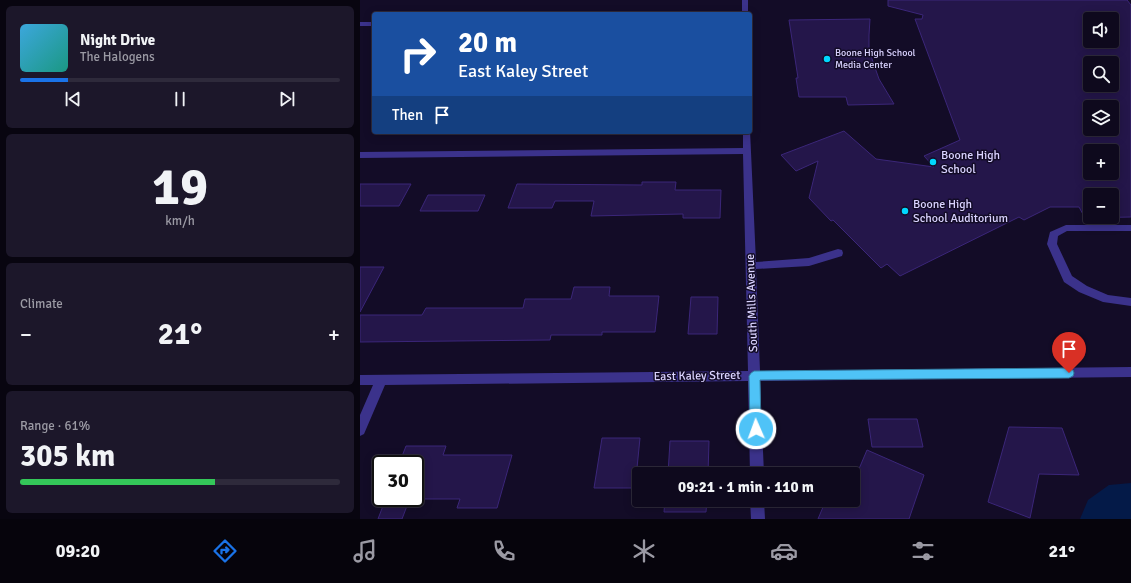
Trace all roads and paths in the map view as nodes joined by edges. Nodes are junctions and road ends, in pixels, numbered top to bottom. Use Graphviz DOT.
graph roads {
  1 [pos="746,0"];
  2 [pos="746,12"];
  3 [pos="360,24"];
  4 [pos="372,24"];
  5 [pos="747,134"];
  6 [pos="747,151"];
  7 [pos="360,155"];
  8 [pos="1131,228"];
  9 [pos="838,253"];
  10 [pos="751,266"];
  11 [pos="1131,302"];
  12 [pos="1131,372"];
  13 [pos="754,376"];
  14 [pos="360,380"];
  15 [pos="381,380"];
  16 [pos="360,430"];
  17 [pos="757,467"];
  18 [pos="757,507"];
  19 [pos="758,519"];
  1 -- 2 [label="street"];
  3 -- 4 [label="street"];
  5 -- 6 [label="street, South Mills Avenue"];
  6 -- 7 [label="street"];
  6 -- 10 [label="street, South Mills Avenue"];
  8 -- 11 [label="street"];
  9 -- 10 [label="street"];
  10 -- 13 [label="street, South Mills Avenue"];
  12 -- 13 [label="street, East Kaley Street"];
  13 -- 15 [label="street, East Kaley Street"];
  13 -- 17 [label="street, South Mills Avenue"];
  14 -- 15 [label="street, East Kaley Street"];
  15 -- 16 [label="street"];
  18 -- 19 [label="street"];
}
